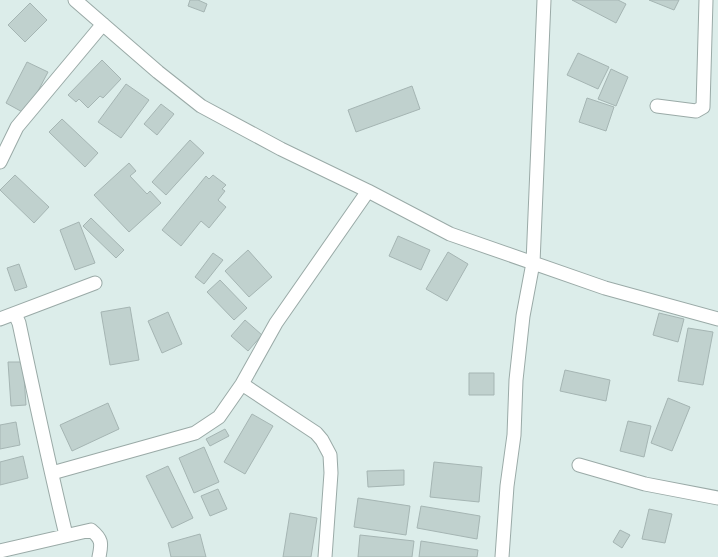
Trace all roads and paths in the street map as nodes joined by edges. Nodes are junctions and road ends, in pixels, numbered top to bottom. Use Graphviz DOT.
graph roads {
  1 [pos="75,0"];
  2 [pos="544,0"];
  3 [pos="706,0"];
  4 [pos="103,24"];
  5 [pos="656,106"];
  6 [pos="0,162"];
  7 [pos="368,191"];
  8 [pos="533,263"];
  9 [pos="95,283"];
  10 [pos="15,314"];
  11 [pos="0,319"];
  12 [pos="718,319"];
  13 [pos="242,384"];
  14 [pos="580,465"];
  15 [pos="52,473"];
  16 [pos="718,498"];
  17 [pos="66,535"];
  18 [pos="0,551"];
  19 [pos="99,557"];
  20 [pos="325,557"];
  21 [pos="502,557"];
  1 -- 4 [label="street"];
  2 -- 8 [label="street"];
  3 -- 5 [label="street"];
  4 -- 6 [label="street"];
  4 -- 7 [label="street"];
  7 -- 8 [label="street"];
  7 -- 13 [label="street"];
  8 -- 12 [label="street"];
  8 -- 21 [label="street"];
  9 -- 10 [label="street"];
  10 -- 11 [label="street"];
  10 -- 15 [label="street"];
  13 -- 15 [label="street"];
  13 -- 20 [label="street"];
  14 -- 16 [label="street"];
  15 -- 17 [label="street"];
  17 -- 18 [label="street"];
  17 -- 19 [label="street"];
}
